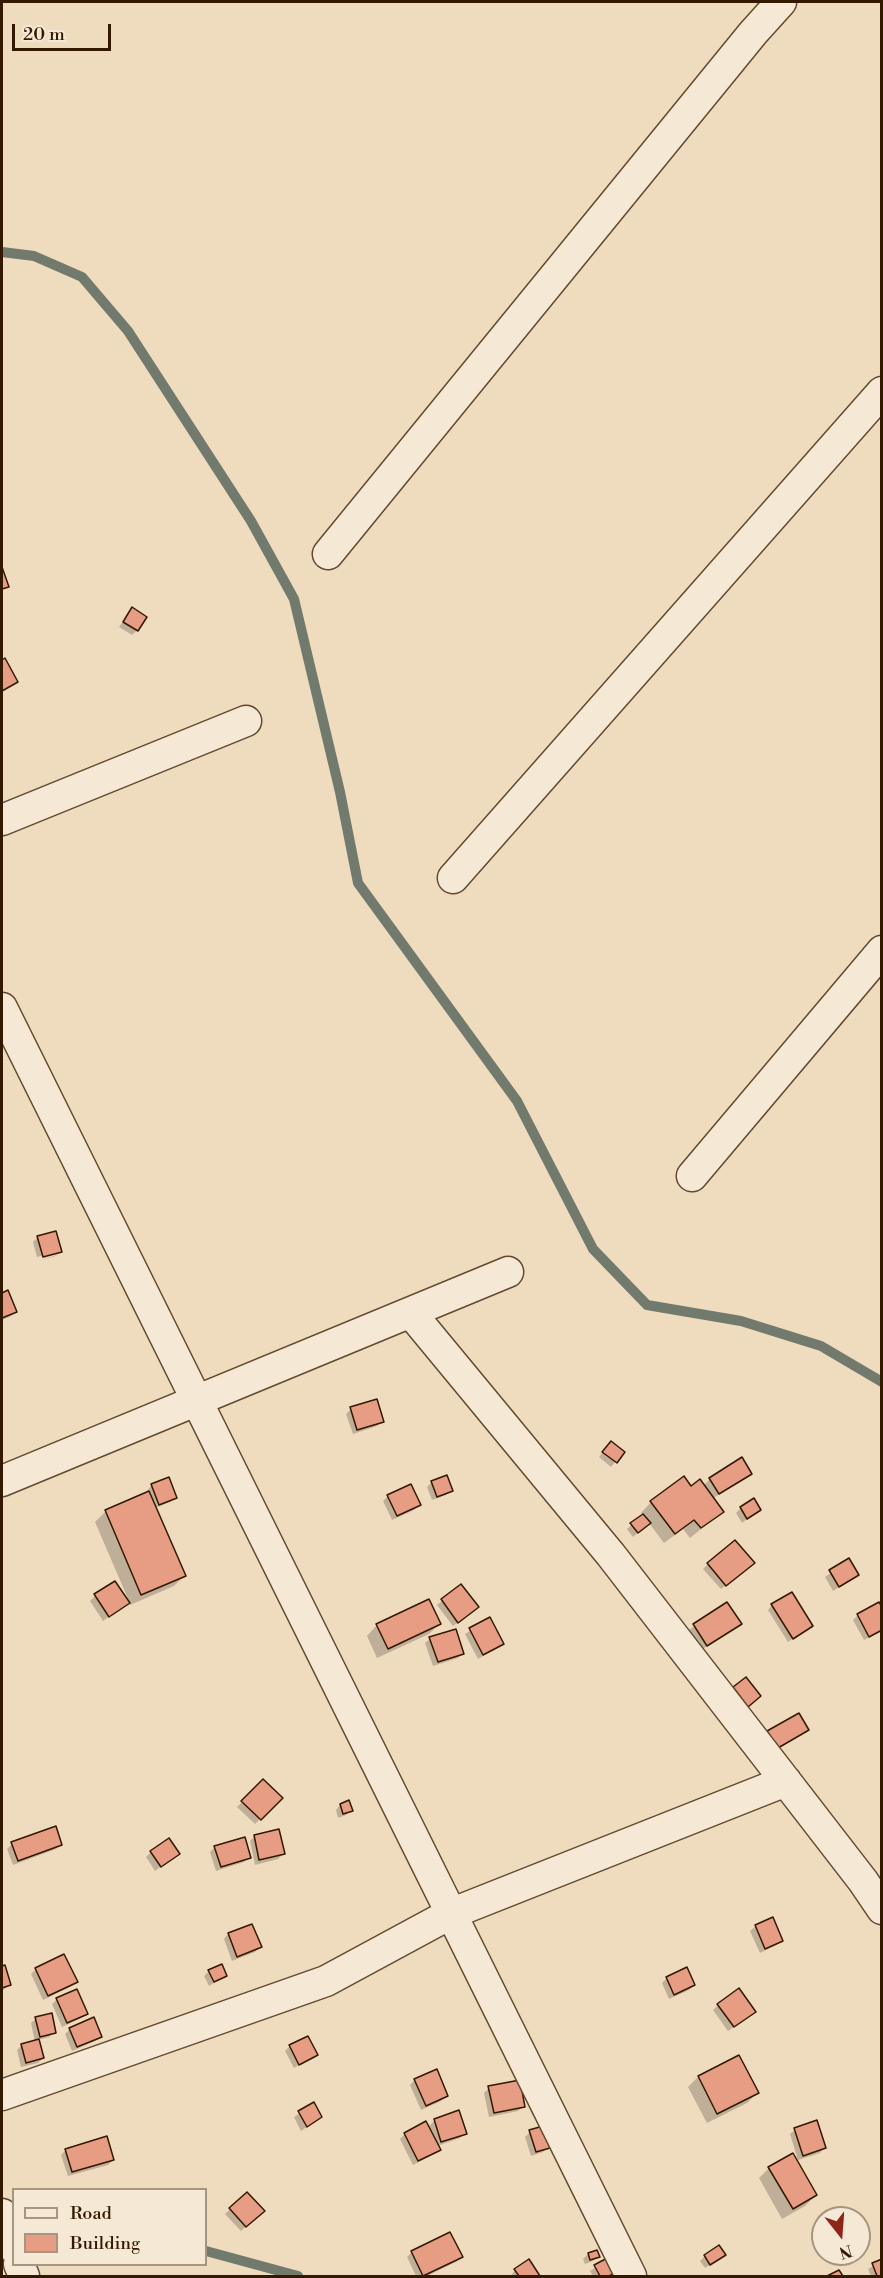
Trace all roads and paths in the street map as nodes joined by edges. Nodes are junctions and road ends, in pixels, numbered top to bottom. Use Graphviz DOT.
graph roads {
  1 [pos="781,2"];
  2 [pos="882,392"];
  3 [pos="328,554"];
  4 [pos="246,721"];
  5 [pos="2,820"];
  6 [pos="453,878"];
  7 [pos="882,951"];
  8 [pos="2,1008"];
  9 [pos="692,1176"];
  10 [pos="508,1272"];
  11 [pos="411,1313"];
  12 [pos="196,1400"];
  13 [pos="2,1481"];
  14 [pos="786,1781"];
  15 [pos="882,1909"];
  16 [pos="450,1914"];
  17 [pos="2,2095"];
  18 [pos="2,2214"];
  19 [pos="12,2242"];
  20 [pos="631,2277"];
  1 -- 3 [label="street"];
  2 -- 6 [label="street"];
  4 -- 5 [label="street"];
  7 -- 9 [label="street"];
  8 -- 12 [label="street"];
  10 -- 11 [label="street"];
  11 -- 12 [label="street"];
  11 -- 14 [label="street"];
  12 -- 13 [label="street"];
  12 -- 16 [label="street"];
  14 -- 15 [label="street"];
  14 -- 16 [label="street"];
  16 -- 17 [label="street"];
  16 -- 20 [label="street"];
  18 -- 19 [label="street"];
}
